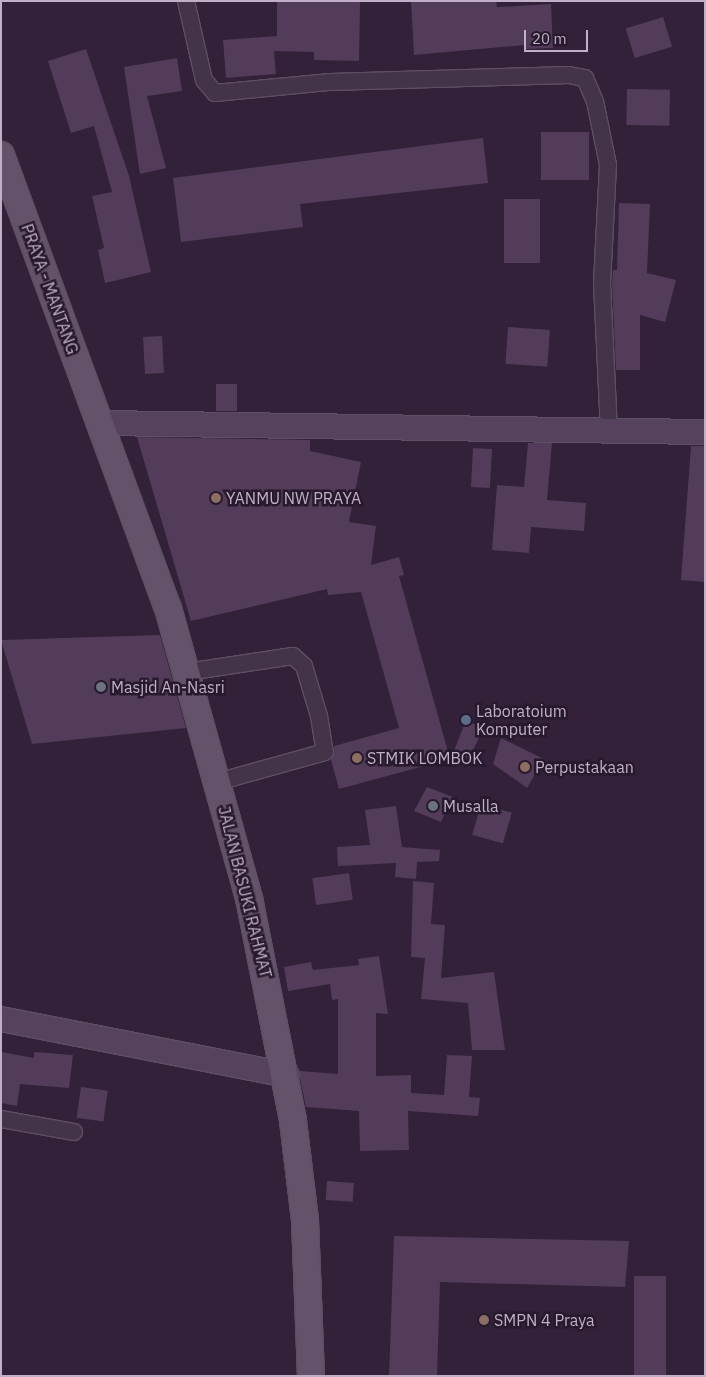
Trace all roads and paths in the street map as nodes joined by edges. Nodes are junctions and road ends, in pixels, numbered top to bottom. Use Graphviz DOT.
graph roads {
  1 [pos="186,1"];
  2 [pos="1,155"];
  3 [pos="102,423"];
  4 [pos="705,432"];
  5 [pos="609,434"];
  6 [pos="187,672"];
  7 [pos="217,782"];
  8 [pos="1,1020"];
  9 [pos="287,1075"];
  10 [pos="1,1119"];
  11 [pos="74,1132"];
  12 [pos="311,1376"];
  1 -- 5 [label="street"];
  2 -- 3 [label="main road, PRAYA - MANTANG"];
  3 -- 5 [label="main road"];
  3 -- 6 [label="main road, JALAN BASUKI RAHMAT"];
  4 -- 5 [label="main road"];
  6 -- 7 [label="main road, JALAN BASUKI RAHMAT"];
  6 -- 7 [label="street"];
  7 -- 9 [label="main road, JALAN BASUKI RAHMAT"];
  8 -- 9 [label="main road"];
  9 -- 12 [label="main road, JALAN BASUKI RAHMAT"];
  10 -- 11 [label="street"];
}
